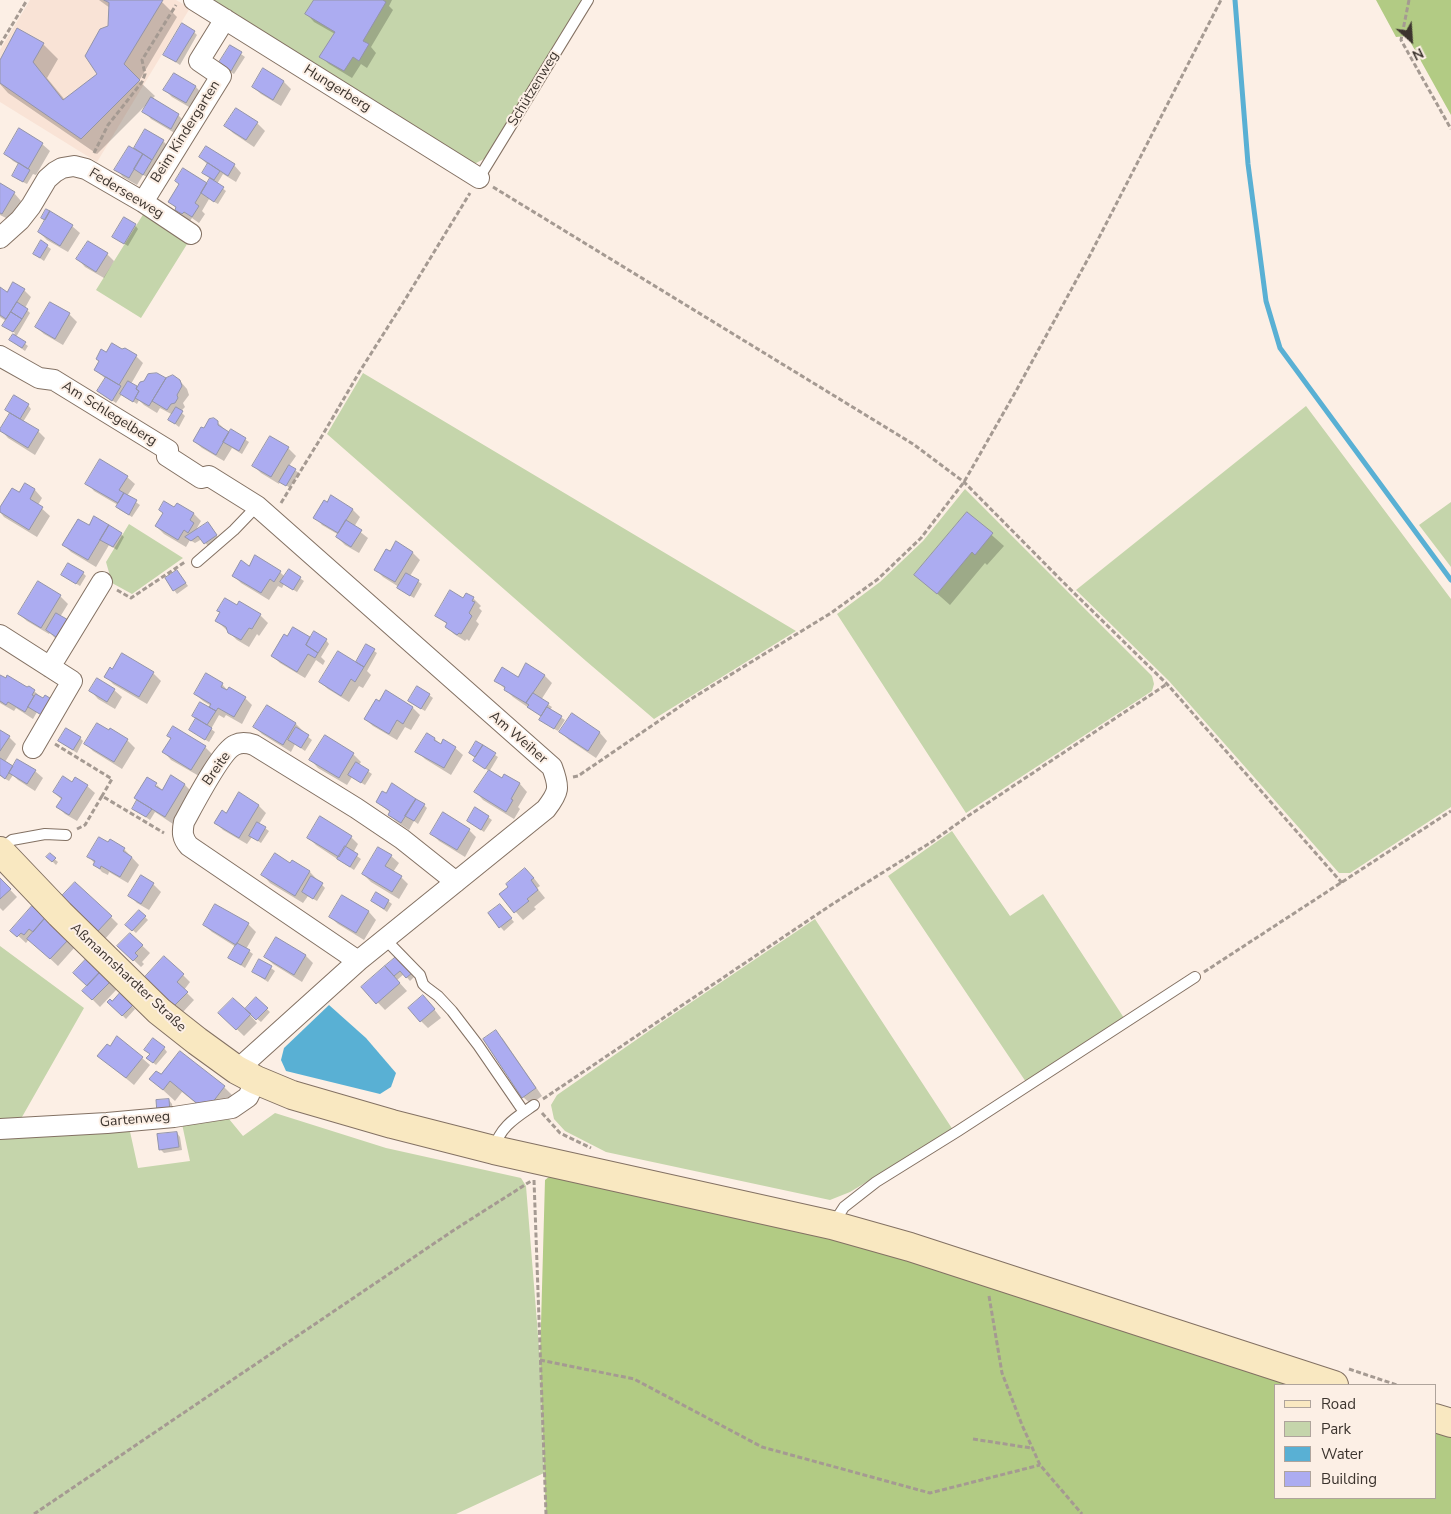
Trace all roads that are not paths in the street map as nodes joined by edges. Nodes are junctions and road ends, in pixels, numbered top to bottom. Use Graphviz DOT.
graph roads {
  1 [pos="194,0"];
  2 [pos="588,0"];
  3 [pos="225,19"];
  4 [pos="479,178"];
  5 [pos="143,202"];
  6 [pos="191,234"];
  7 [pos="0,238"];
  8 [pos="0,356"];
  9 [pos="209,476"];
  10 [pos="264,513"];
  11 [pos="197,562"];
  12 [pos="102,582"];
  13 [pos="0,635"];
  14 [pos="50,667"];
  15 [pos="37,741"];
  16 [pos="66,835"];
  17 [pos="0,850"];
  18 [pos="456,882"];
  19 [pos="385,939"];
  20 [pos="358,961"];
  21 [pos="1195,978"];
  22 [pos="246,1075"];
  23 [pos="534,1105"];
  24 [pos="524,1112"];
  25 [pos="0,1129"];
  26 [pos="494,1150"];
  27 [pos="832,1225"];
  28 [pos="1331,1384"];
  29 [pos="1436,1418"];
  30 [pos="1451,1423"];
  1 -- 3 [label="street, Hungerberg"];
  2 -- 4 [label="lane, Schützenweg"];
  3 -- 4 [label="street, Hungerberg"];
  3 -- 5 [label="street, Beim Kindergarten"];
  5 -- 6 [label="street, Federseeweg"];
  5 -- 7 [label="street, Federseeweg"];
  8 -- 9 [label="street, Am Schlegelberg"];
  9 -- 10 [label="street, Am Weiher"];
  10 -- 11 [label="lane"];
  10 -- 18 [label="street, Am Weiher"];
  12 -- 14 [label="street"];
  13 -- 14 [label="street"];
  14 -- 15 [label="street"];
  16 -- 17 [label="lane"];
  17 -- 22 [label="main road, Aßmannshardter Straße"];
  18 -- 19 [label="street"];
  18 -- 20 [label="street, Breite"];
  19 -- 20 [label="street"];
  19 -- 24 [label="lane"];
  20 -- 22 [label="street"];
  21 -- 27 [label="lane"];
  22 -- 25 [label="street, Gartenweg"];
  22 -- 26 [label="main road, Aßmannshardter Straße"];
  23 -- 24 [label="lane"];
  24 -- 26 [label="lane"];
  26 -- 27 [label="main road, Aßmannshardter Straße"];
  27 -- 28 [label="main road, Aßmannshardter Straße"];
  29 -- 30 [label="main road"];
}
